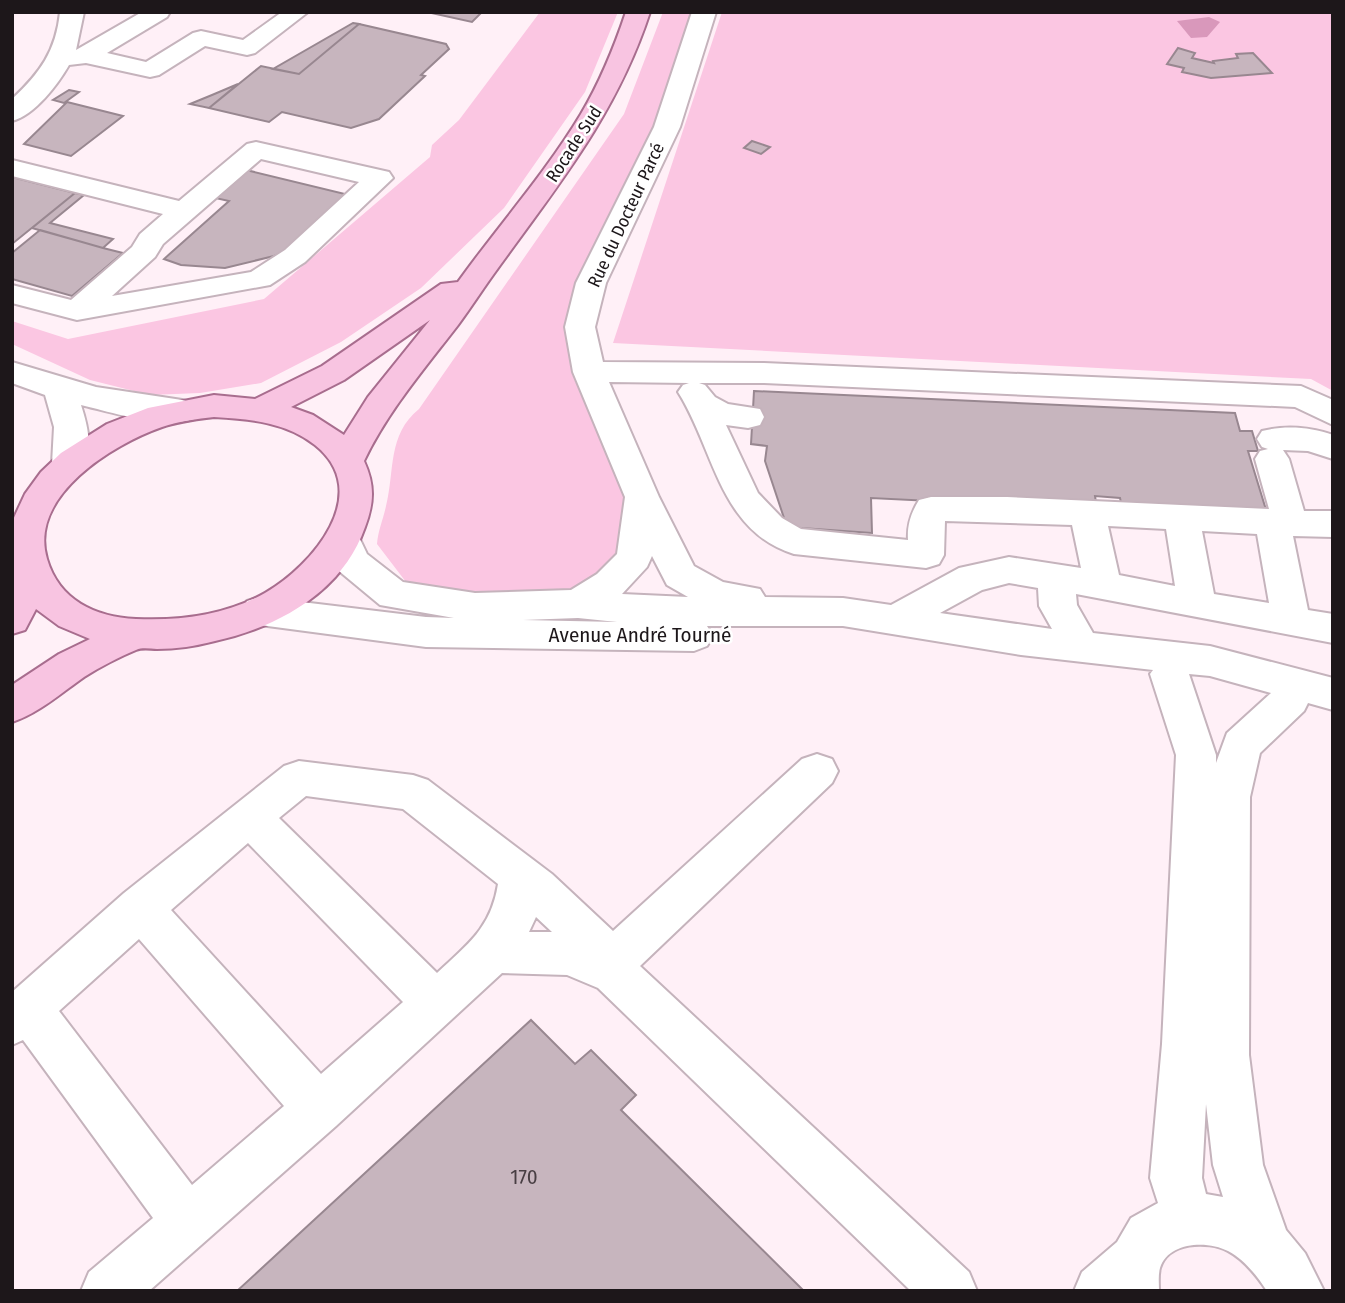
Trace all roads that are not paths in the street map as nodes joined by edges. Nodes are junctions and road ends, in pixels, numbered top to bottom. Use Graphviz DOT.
graph roads {
  1 [pos="72,12"];
  2 [pos="159,12"];
  3 [pos="297,12"];
  4 [pos="638,12"];
  5 [pos="704,12"];
  6 [pos="74,58"];
  7 [pos="12,113"];
  8 [pos="12,168"];
  9 [pos="183,211"];
  10 [pos="487,263"];
  11 [pos="12,294"];
  12 [pos="77,311"];
  13 [pos="12,372"];
  14 [pos="589,372"];
  15 [pos="682,372"];
  16 [pos="60,390"];
  17 [pos="700,404"];
  18 [pos="261,409"];
  19 [pos="182,411"];
  20 [pos="1333,414"];
  21 [pos="748,417"];
  22 [pos="1333,448"];
  23 [pos="347,461"];
  24 [pos="69,464"];
  25 [pos="642,496"];
  26 [pos="1007,509"];
  27 [pos="1087,514"];
  28 [pos="1182,518"];
  29 [pos="1281,523"];
  30 [pos="1333,524"];
  31 [pos="343,540"];
  32 [pos="926,555"];
  33 [pos="1009,570"];
  34 [pos="32,574"];
  35 [pos="680,575"];
  36 [pos="1056,577"];
  37 [pos="1103,585"];
  38 [pos="578,604"];
  39 [pos="1197,606"];
  40 [pos="260,611"];
  41 [pos="650,611"];
  42 [pos="843,612"];
  43 [pos="897,619"];
  44 [pos="12,620"];
  45 [pos="1291,620"];
  46 [pos="1333,629"];
  47 [pos="426,632"];
  48 [pos="134,634"];
  49 [pos="1021,640"];
  50 [pos="1081,647"];
  51 [pos="1170,674"];
  52 [pos="1318,698"];
  53 [pos="12,706"];
  54 [pos="817,771"];
  55 [pos="249,816"];
  56 [pos="521,878"];
  57 [pos="141,907"];
  58 [pos="493,952"];
  59 [pos="614,967"];
  60 [pos="436,1004"];
  61 [pos="20,1015"];
  62 [pos="319,1109"];
  63 [pos="1188,1218"];
  64 [pos="188,1223"];
  65 [pos="1265,1246"];
  66 [pos="1123,1281"];
  67 [pos="108,1291"];
  68 [pos="950,1291"];
  69 [pos="1297,1291"];
  1 -- 6 [label="street"];
  2 -- 6 [label="street"];
  3 -- 6 [label="street"];
  4 -- 10 [label="main road, Rocade Sud"];
  5 -- 14 [label="street, Rue du Docteur Parcé"];
  6 -- 7 [label="street"];
  8 -- 9 [label="street"];
  9 -- 12 [label="street"];
  9 -- 12 [label="street"];
  10 -- 18 [label="main road"];
  10 -- 23 [label="main road"];
  11 -- 12 [label="street"];
  13 -- 16 [label="street"];
  14 -- 15 [label="street"];
  14 -- 25 [label="street, Rue du Docteur Parcé"];
  15 -- 17 [label="street"];
  15 -- 20 [label="street"];
  16 -- 19 [label="street"];
  16 -- 24 [label="street"];
  17 -- 21 [label="street"];
  17 -- 32 [label="street"];
  18 -- 19 [label="main road"];
  18 -- 23 [label="main road"];
  19 -- 24 [label="main road"];
  22 -- 29 [label="street"];
  23 -- 31 [label="main road"];
  24 -- 34 [label="main road"];
  25 -- 35 [label="street, Rue du Docteur Parcé"];
  25 -- 38 [label="street"];
  26 -- 27 [label="street"];
  26 -- 32 [label="street"];
  26 -- 33 [label="street"];
  27 -- 28 [label="street"];
  27 -- 37 [label="street"];
  28 -- 29 [label="street"];
  28 -- 39 [label="street"];
  29 -- 30 [label="street"];
  29 -- 45 [label="street"];
  31 -- 38 [label="street, Avenue André Tourné"];
  31 -- 40 [label="main road"];
  32 -- 33 [label="street"];
  33 -- 36 [label="street"];
  33 -- 43 [label="street"];
  34 -- 44 [label="main road"];
  34 -- 48 [label="main road"];
  35 -- 41 [label="street"];
  35 -- 42 [label="street"];
  36 -- 37 [label="street"];
  36 -- 50 [label="street"];
  37 -- 39 [label="street"];
  38 -- 41 [label="street, Avenue André Tourné"];
  39 -- 45 [label="street"];
  40 -- 47 [label="street, Avenue André Tourné"];
  40 -- 48 [label="main road"];
  41 -- 42 [label="street, Avenue André Tourné"];
  41 -- 47 [label="street"];
  42 -- 43 [label="street, Avenue André Tourné"];
  43 -- 49 [label="street, Avenue André Tourné"];
  45 -- 46 [label="street"];
  47 -- 49 [label="street, Avenue André Tourné"];
  48 -- 53 [label="main road"];
  49 -- 50 [label="street, Avenue André Tourné"];
  50 -- 51 [label="street, Avenue André Tourné"];
  50 -- 52 [label="street, Avenue André Tourné"];
  51 -- 52 [label="street, Avenue André Tourné"];
  51 -- 63 [label="street"];
  52 -- 65 [label="street"];
  54 -- 59 [label="street"];
  55 -- 56 [label="street"];
  55 -- 57 [label="street"];
  55 -- 60 [label="street"];
  56 -- 58 [label="street"];
  56 -- 59 [label="street"];
  57 -- 61 [label="street"];
  57 -- 62 [label="street"];
  58 -- 59 [label="street"];
  58 -- 60 [label="street"];
  59 -- 68 [label="street"];
  60 -- 62 [label="street"];
  61 -- 64 [label="street"];
  62 -- 64 [label="street"];
  63 -- 65 [label="street"];
  63 -- 66 [label="street"];
  64 -- 67 [label="street"];
  65 -- 69 [label="street"];
}
